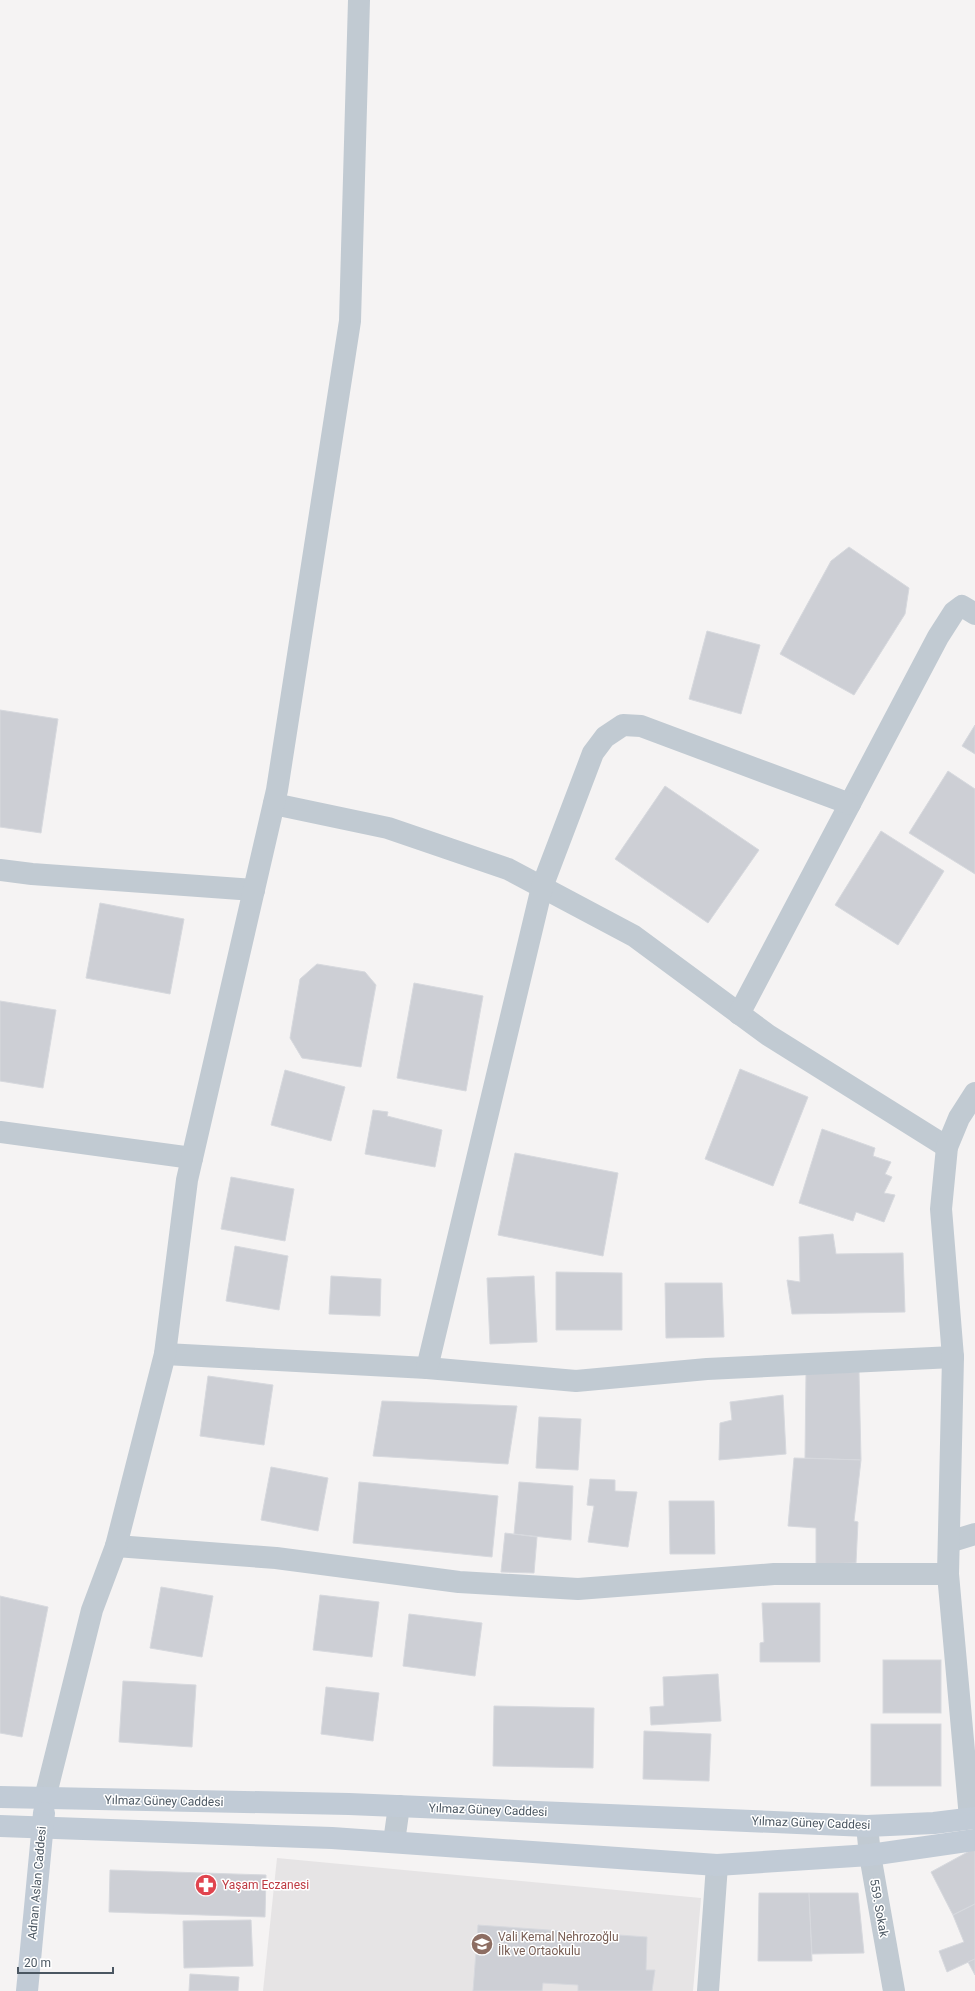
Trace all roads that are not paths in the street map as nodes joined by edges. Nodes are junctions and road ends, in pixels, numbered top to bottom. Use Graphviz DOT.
graph roads {
  1 [pos="359,0"];
  2 [pos="975,614"];
  3 [pos="274,804"];
  4 [pos="850,804"];
  5 [pos="0,870"];
  6 [pos="542,887"];
  7 [pos="254,890"];
  8 [pos="739,1014"];
  9 [pos="975,1094"];
  10 [pos="0,1132"];
  11 [pos="947,1147"];
  12 [pos="192,1158"];
  13 [pos="165,1354"];
  14 [pos="953,1357"];
  15 [pos="427,1368"];
  16 [pos="975,1534"];
  17 [pos="949,1542"];
  18 [pos="116,1546"];
  19 [pos="948,1574"];
  20 [pos="0,1796"];
  21 [pos="45,1798"];
  22 [pos="399,1806"];
  23 [pos="973,1818"];
  24 [pos="0,1826"];
  25 [pos="867,1826"];
  26 [pos="43,1828"];
  27 [pos="975,1840"];
  28 [pos="394,1842"];
  29 [pos="870,1855"];
  30 [pos="718,1865"];
  31 [pos="27,1991"];
  32 [pos="708,1991"];
  33 [pos="894,1991"];
  1 -- 3 [label="street"];
  2 -- 4 [label="street"];
  3 -- 6 [label="street"];
  3 -- 7 [label="street"];
  4 -- 6 [label="street"];
  4 -- 8 [label="street"];
  5 -- 7 [label="street"];
  6 -- 8 [label="street"];
  6 -- 15 [label="street"];
  7 -- 12 [label="street"];
  8 -- 11 [label="street"];
  9 -- 11 [label="street"];
  10 -- 12 [label="street"];
  11 -- 14 [label="street"];
  12 -- 13 [label="street"];
  13 -- 15 [label="street"];
  13 -- 18 [label="street"];
  14 -- 15 [label="street"];
  14 -- 17 [label="street"];
  16 -- 17 [label="street"];
  17 -- 19 [label="street"];
  18 -- 19 [label="street"];
  18 -- 21 [label="street"];
  19 -- 23 [label="street"];
  20 -- 21 [label="street, Yılmaz Güney Caddesi"];
  21 -- 22 [label="street, Yılmaz Güney Caddesi"];
  21 -- 26 [label="street, Adnan Aslan Caddesi"];
  22 -- 25 [label="street, Yılmaz Güney Caddesi"];
  22 -- 28 [label="street"];
  23 -- 25 [label="street, Yılmaz Güney Caddesi"];
  24 -- 26 [label="street"];
  25 -- 29 [label="street, 559. Sokak"];
  26 -- 28 [label="street"];
  26 -- 31 [label="street, Adnan Aslan Caddesi"];
  27 -- 29 [label="street"];
  28 -- 30 [label="street"];
  29 -- 30 [label="street"];
  29 -- 33 [label="street, 559. Sokak"];
  30 -- 32 [label="street"];
}
